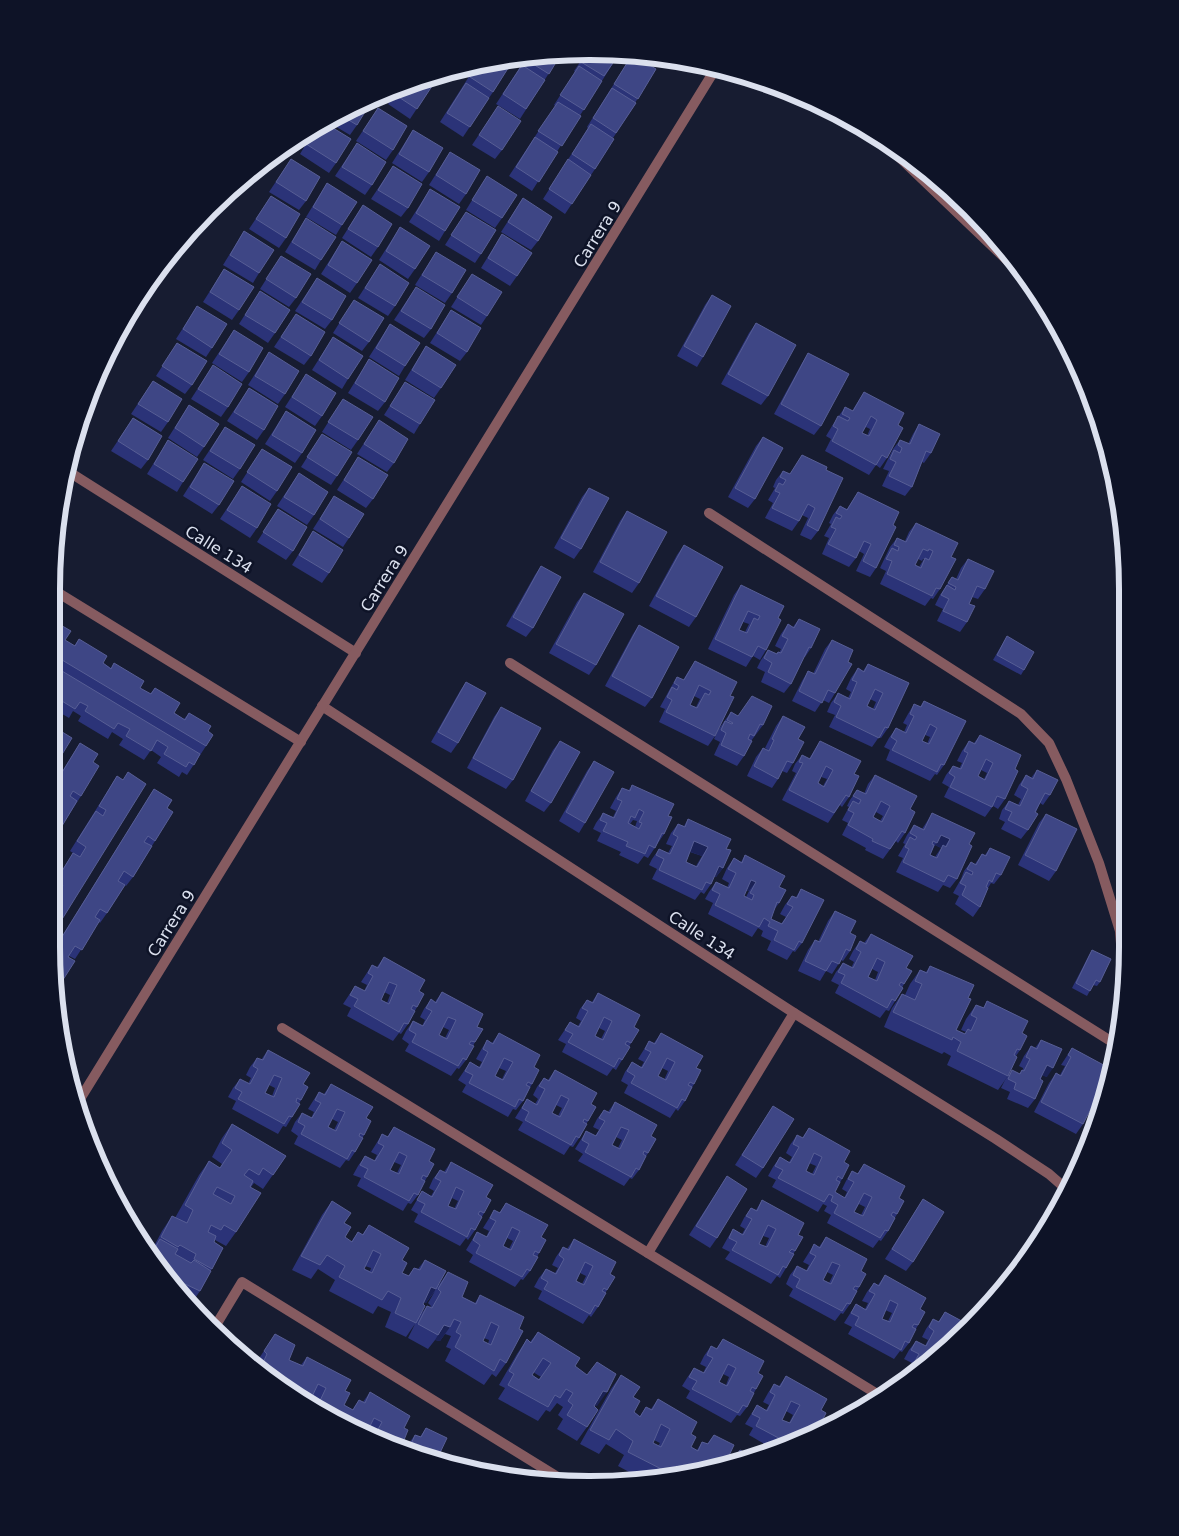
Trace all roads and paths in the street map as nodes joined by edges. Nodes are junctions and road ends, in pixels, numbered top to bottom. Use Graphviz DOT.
graph roads {
  1 [pos="712,74"];
  2 [pos="935,187"];
  3 [pos="974,225"];
  4 [pos="73,474"];
  5 [pos="709,513"];
  6 [pos="60,594"];
  7 [pos="356,653"];
  8 [pos="510,663"];
  9 [pos="322,706"];
  10 [pos="301,742"];
  11 [pos="1119,928"];
  12 [pos="794,1013"];
  13 [pos="282,1028"];
  14 [pos="1110,1041"];
  15 [pos="82,1096"];
  16 [pos="1062,1185"];
  17 [pos="648,1253"];
  18 [pos="217,1323"];
  19 [pos="875,1393"];
  20 [pos="554,1475"];
  1 -- 7 [label="street, Carrera 9"];
  2 -- 3 [label="street"];
  4 -- 7 [label="street, Calle 134"];
  5 -- 11 [label="street"];
  6 -- 10 [label="street"];
  7 -- 9 [label="street, Carrera 9"];
  8 -- 14 [label="street"];
  9 -- 10 [label="street, Carrera 9"];
  9 -- 12 [label="street, Calle 134"];
  10 -- 15 [label="street, Carrera 9"];
  12 -- 16 [label="street, Calle 134"];
  12 -- 17 [label="street"];
  13 -- 17 [label="street"];
  17 -- 19 [label="street"];
  18 -- 20 [label="street"];
}
